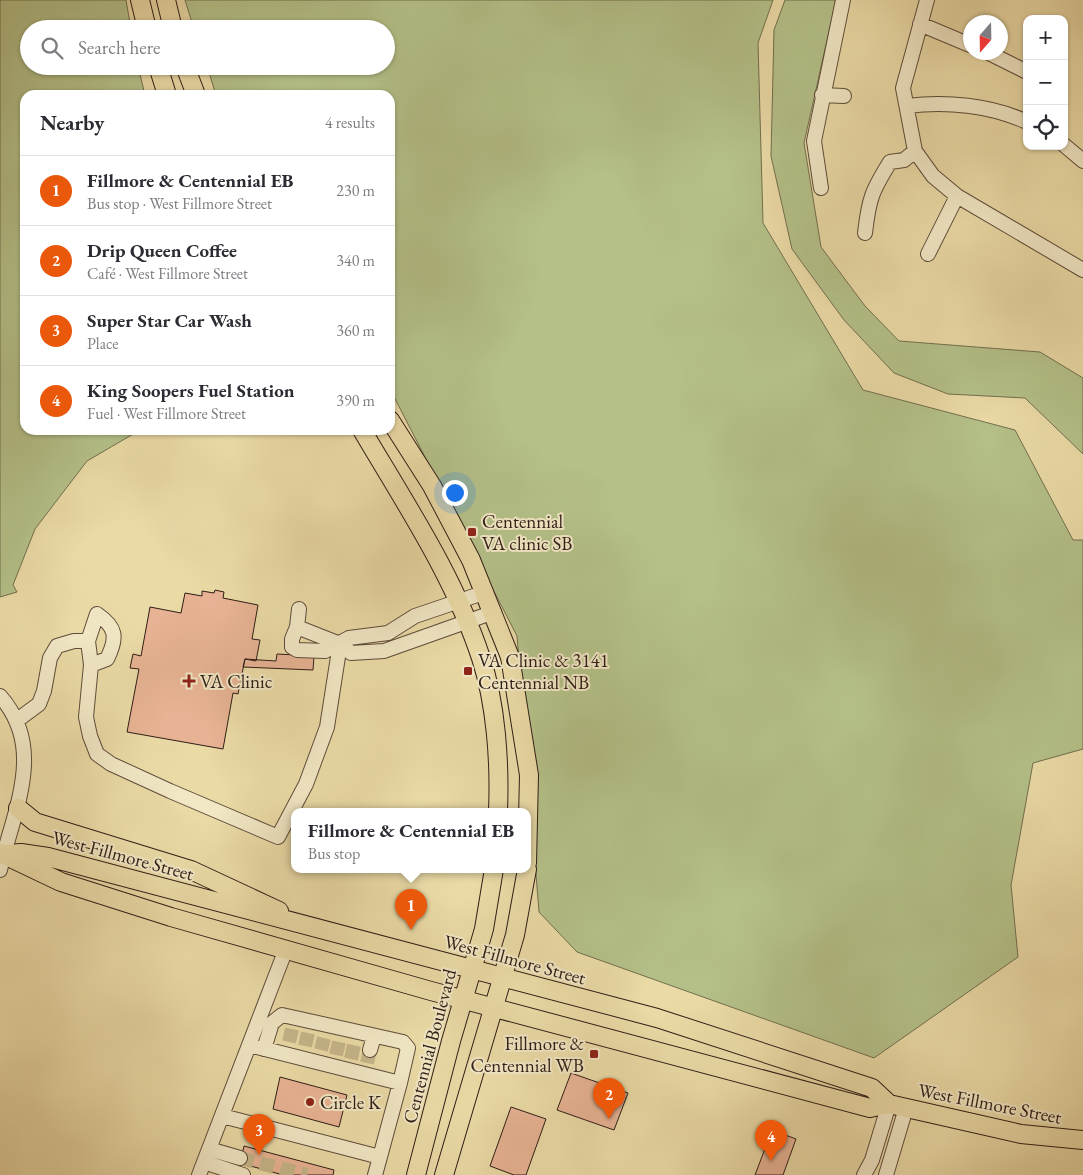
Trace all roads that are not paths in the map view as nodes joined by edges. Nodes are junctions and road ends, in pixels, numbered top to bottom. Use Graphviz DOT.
graph roads {
  1 [pos="140,0"];
  2 [pos="166,0"];
  3 [pos="843,0"];
  4 [pos="927,0"];
  5 [pos="145,20"];
  6 [pos="171,20"];
  7 [pos="920,24"];
  8 [pos="963,42"];
  9 [pos="1003,60"];
  10 [pos="1023,70"];
  11 [pos="161,75"];
  12 [pos="188,75"];
  13 [pos="165,90"];
  14 [pos="194,90"];
  15 [pos="822,95"];
  16 [pos="844,96"];
  17 [pos="906,106"];
  18 [pos="1023,121"];
  19 [pos="1068,148"];
  20 [pos="915,151"];
  21 [pos="1083,161"];
  22 [pos="821,188"];
  23 [pos="956,196"];
  24 [pos="865,233"];
  25 [pos="928,254"];
  26 [pos="1083,270"];
  27 [pos="395,428"];
  28 [pos="365,435"];
  29 [pos="486,592"];
  30 [pos="457,602"];
  31 [pos="299,609"];
  32 [pos="494,612"];
  33 [pos="467,621"];
  34 [pos="297,627"];
  35 [pos="88,642"];
  36 [pos="340,644"];
  37 [pos="91,665"];
  38 [pos="0,696"];
  39 [pos="16,721"];
  40 [pos="18,808"];
  41 [pos="293,808"];
  42 [pos="498,808"];
  43 [pos="528,808"];
  44 [pos="291,812"];
  45 [pos="1,859"];
  46 [pos="493,873"];
  47 [pos="526,873"];
  48 [pos="310,927"];
  49 [pos="286,950"];
  50 [pos="471,969"];
  51 [pos="503,978"];
  52 [pos="463,999"];
  53 [pos="495,1008"];
  54 [pos="290,1036"];
  55 [pos="374,1036"];
  56 [pos="307,1040"];
  57 [pos="322,1044"];
  58 [pos="249,1045"];
  59 [pos="338,1048"];
  60 [pos="264,1049"];
  61 [pos="352,1051"];
  62 [pos="367,1062"];
  63 [pos="400,1083"];
  64 [pos="889,1104"];
  65 [pos="906,1108"];
  66 [pos="222,1116"];
  67 [pos="1083,1140"];
  68 [pos="380,1157"];
  69 [pos="240,1158"];
  70 [pos="204,1162"];
  71 [pos="243,1175"];
  72 [pos="375,1175"];
  73 [pos="416,1175"];
  74 [pos="444,1175"];
  75 [pos="864,1175"];
  76 [pos="886,1175"];
  1 -- 5 [label="main road"];
  2 -- 6 [label="main road"];
  3 -- 15 [label="street"];
  4 -- 7 [label="street"];
  7 -- 8 [label="street"];
  7 -- 17 [label="street"];
  9 -- 10 [label="street"];
  11 -- 13 [label="main road"];
  12 -- 14 [label="main road"];
  15 -- 16 [label="street"];
  15 -- 22 [label="street"];
  17 -- 18 [label="street"];
  17 -- 20 [label="street"];
  19 -- 21 [label="street"];
  20 -- 23 [label="street"];
  20 -- 24 [label="street"];
  23 -- 25 [label="street"];
  23 -- 26 [label="street"];
  27 -- 29 [label="main road"];
  28 -- 30 [label="main road"];
  29 -- 30 [label="street"];
  29 -- 32 [label="main road"];
  30 -- 33 [label="main road"];
  30 -- 36 [label="street"];
  31 -- 34 [label="street"];
  32 -- 33 [label="street"];
  32 -- 43 [label="main road"];
  33 -- 36 [label="street"];
  33 -- 42 [label="main road"];
  34 -- 36 [label="street"];
  34 -- 36 [label="street"];
  35 -- 37 [label="street"];
  35 -- 37 [label="street"];
  35 -- 39 [label="street"];
  36 -- 41 [label="street"];
  37 -- 44 [label="street"];
  38 -- 39 [label="street"];
  39 -- 40 [label="street"];
  40 -- 45 [label="street"];
  40 -- 48 [label="main road"];
  45 -- 48 [label="main road, West Fillmore Street"];
  45 -- 49 [label="main road, West Fillmore Street"];
  46 -- 50 [label="main road, Centennial Boulevard"];
  47 -- 51 [label="main road"];
  48 -- 50 [label="main road, West Fillmore Street"];
  49 -- 52 [label="main road, West Fillmore Street"];
  49 -- 58 [label="street"];
  50 -- 51 [label="main road, West Fillmore Street"];
  50 -- 52 [label="main road, Centennial Boulevard"];
  51 -- 53 [label="main road"];
  51 -- 64 [label="main road, West Fillmore Street"];
  52 -- 53 [label="main road, West Fillmore Street"];
  52 -- 73 [label="main road, Centennial Boulevard"];
  53 -- 64 [label="main road, West Fillmore Street"];
  53 -- 74 [label="main road"];
  54 -- 56 [label="street"];
  54 -- 56 [label="street"];
  54 -- 60 [label="street"];
  54 -- 60 [label="street"];
  55 -- 61 [label="street"];
  55 -- 62 [label="street"];
  55 -- 63 [label="street"];
  56 -- 57 [label="street"];
  56 -- 57 [label="street"];
  57 -- 59 [label="street"];
  57 -- 59 [label="street"];
  58 -- 60 [label="street"];
  58 -- 66 [label="street"];
  59 -- 61 [label="street"];
  59 -- 61 [label="street"];
  61 -- 62 [label="street"];
  62 -- 63 [label="street"];
  63 -- 68 [label="street"];
  64 -- 65 [label="main road, West Fillmore Street"];
  64 -- 75 [label="street"];
  65 -- 67 [label="main road, West Fillmore Street"];
  65 -- 76 [label="street"];
  66 -- 68 [label="street"];
  66 -- 70 [label="street"];
  68 -- 72 [label="street"];
  69 -- 70 [label="street"];
  70 -- 71 [label="street"];
}
